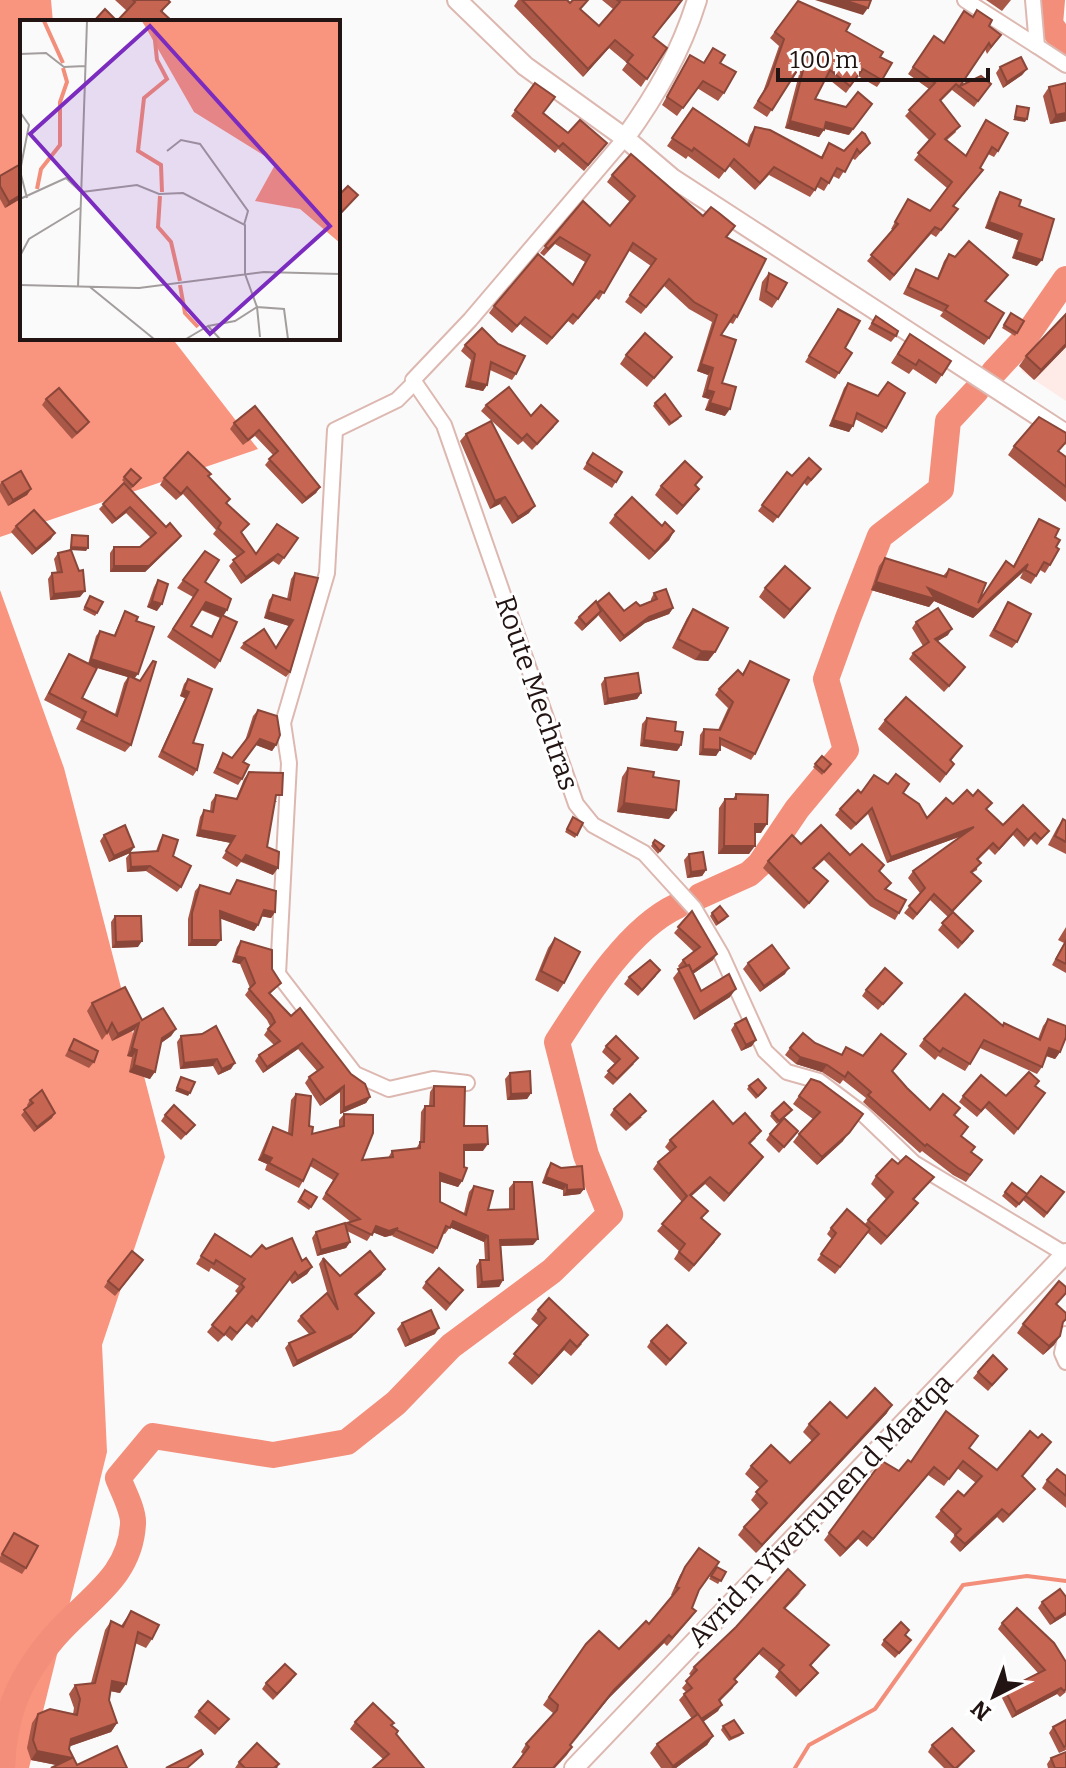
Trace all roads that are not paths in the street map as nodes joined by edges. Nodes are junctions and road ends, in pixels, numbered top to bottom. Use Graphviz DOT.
graph roads {
  1 [pos="457,0"];
  2 [pos="697,0"];
  3 [pos="965,0"];
  4 [pos="1033,0"];
  5 [pos="1037,46"];
  6 [pos="1066,65"];
  7 [pos="625,138"];
  8 [pos="414,383"];
  9 [pos="1066,434"];
  10 [pos="467,1083"];
  11 [pos="1064,1258"];
  12 [pos="1066,1334"];
  13 [pos="1066,1362"];
  14 [pos="574,1768"];
  1 -- 7 [label="main road"];
  2 -- 7 [label="main road"];
  3 -- 5 [label="street"];
  4 -- 5 [label="street"];
  5 -- 6 [label="street"];
  7 -- 8 [label="street"];
  7 -- 9 [label="main road"];
  8 -- 10 [label="street"];
  8 -- 11 [label="street, Route Mechtras"];
  11 -- 14 [label="main road, Avrid n Yivetṛunen d Maatqa"];
  12 -- 13 [label="street"];
}
